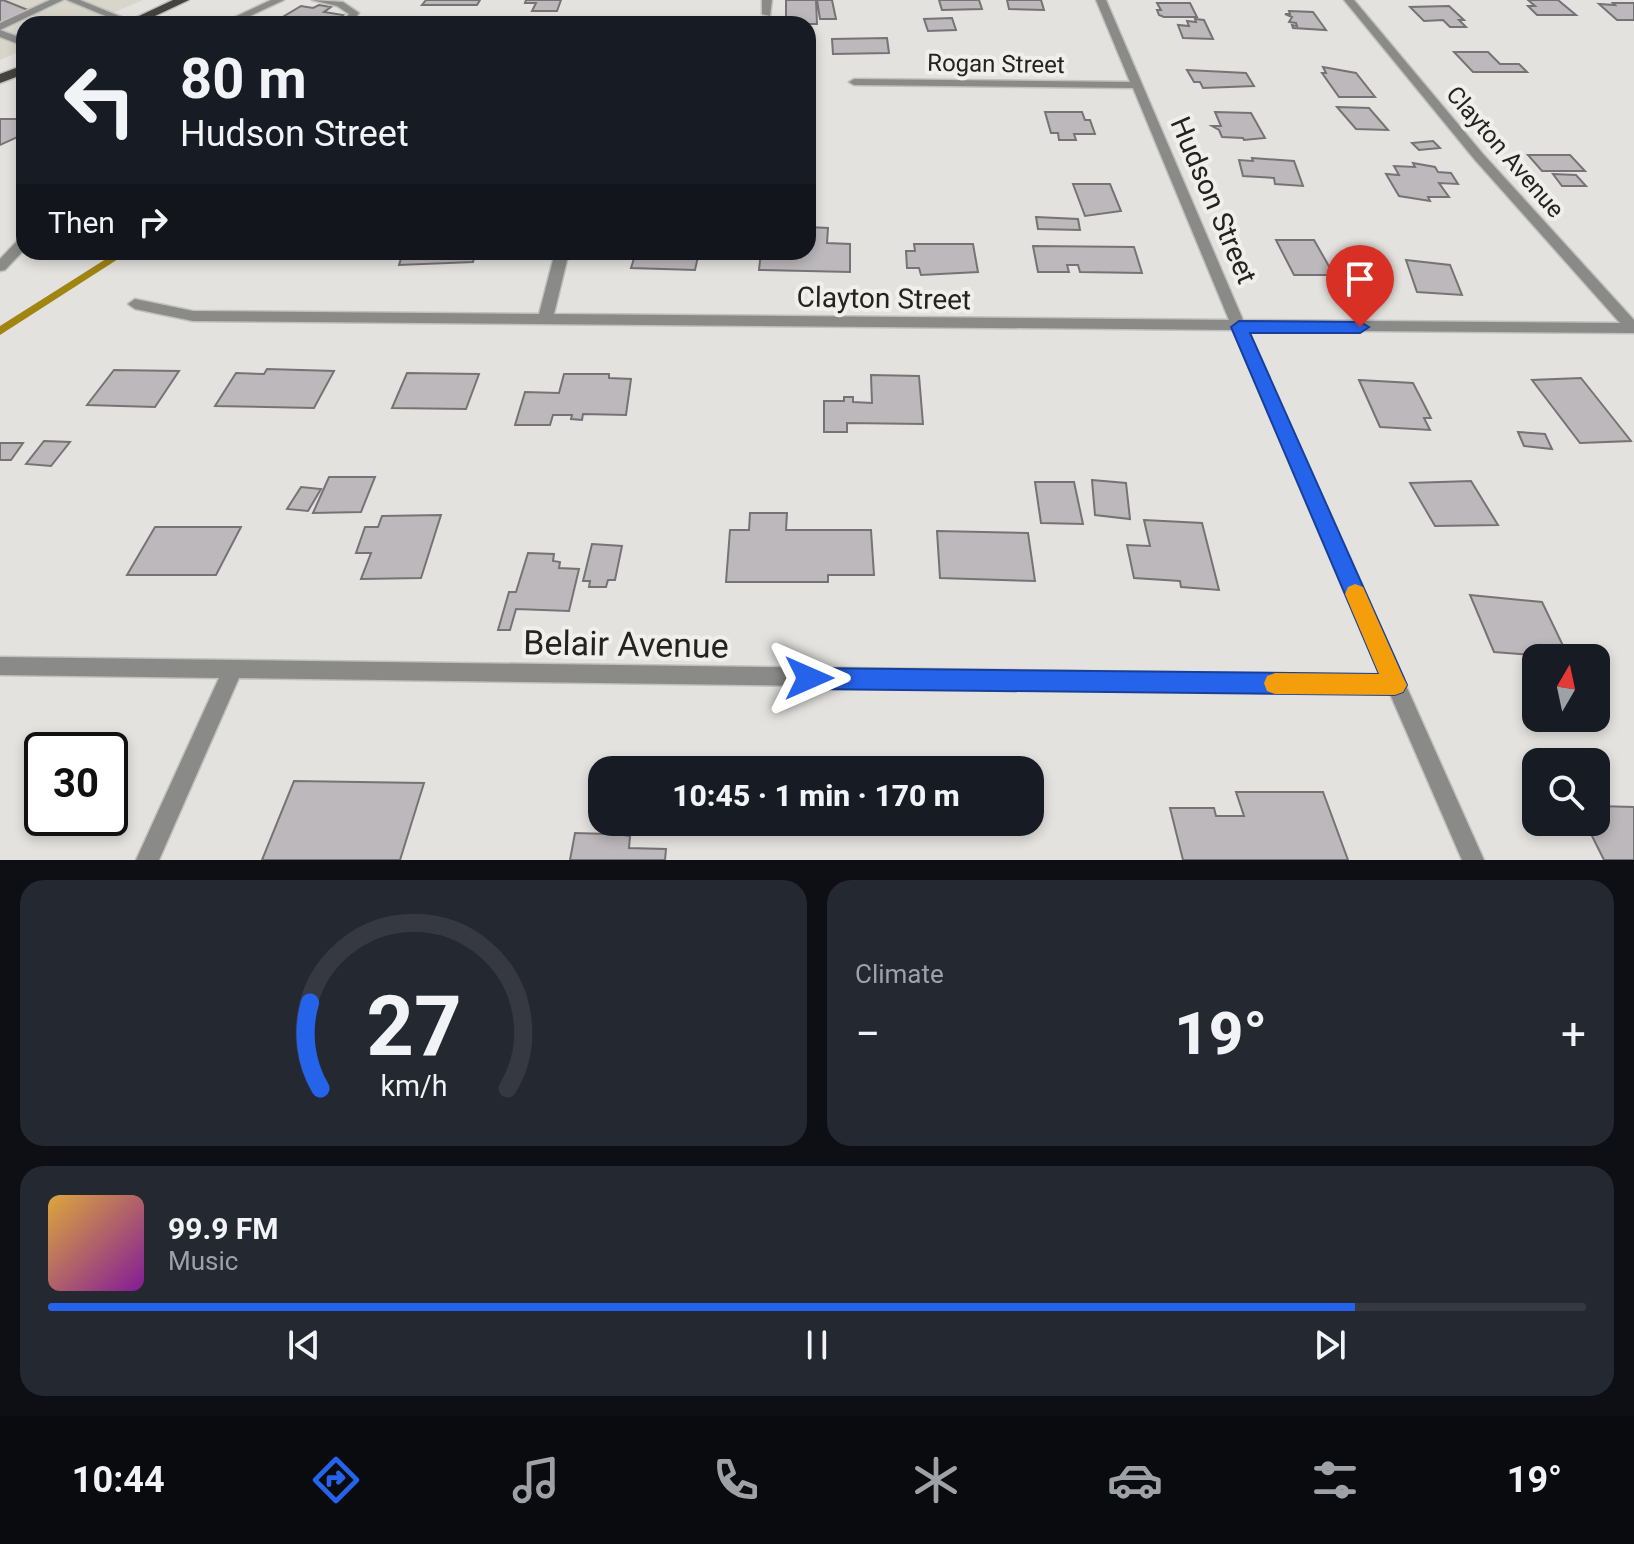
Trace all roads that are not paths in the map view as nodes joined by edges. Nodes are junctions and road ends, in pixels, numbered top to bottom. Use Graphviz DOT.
graph roads {
  1 [pos="58,0"];
  2 [pos="72,0"];
  3 [pos="183,0"];
  4 [pos="279,0"];
  5 [pos="317,0"];
  6 [pos="767,0"];
  7 [pos="1101,0"];
  8 [pos="1349,0"];
  9 [pos="767,14"];
  10 [pos="24,16"];
  11 [pos="112,16"];
  12 [pos="146,16"];
  13 [pos="243,16"];
  14 [pos="352,16"];
  15 [pos="854,82"];
  16 [pos="1137,85"];
  17 [pos="16,250"];
  18 [pos="560,260"];
  19 [pos="0,267"];
  20 [pos="135,304"];
  21 [pos="545,320"];
  22 [pos="1239,327"];
  23 [pos="1634,328"];
  24 [pos="0,666"];
  25 [pos="233,670"];
  26 [pos="1395,685"];
  27 [pos="147,860"];
  28 [pos="1473,860"];
  1 -- 10 [label="street"];
  2 -- 11 [label="street"];
  3 -- 12 [label="main road"];
  4 -- 13 [label="street"];
  5 -- 14 [label="street"];
  6 -- 9 [label="street"];
  7 -- 16 [label="street, Hudson Street"];
  8 -- 23 [label="street, Clayton Avenue"];
  15 -- 16 [label="street, Rogan Street"];
  16 -- 22 [label="street, Hudson Street"];
  17 -- 19 [label="street"];
  18 -- 21 [label="street"];
  20 -- 21 [label="street, Clayton Street"];
  21 -- 22 [label="street, Clayton Street"];
  22 -- 23 [label="street, Clayton Street"];
  22 -- 26 [label="street, Hudson Street"];
  24 -- 25 [label="street, Belair Avenue"];
  25 -- 26 [label="street, Belair Avenue"];
  25 -- 27 [label="street"];
  26 -- 28 [label="street, Hudson Street"];
}
